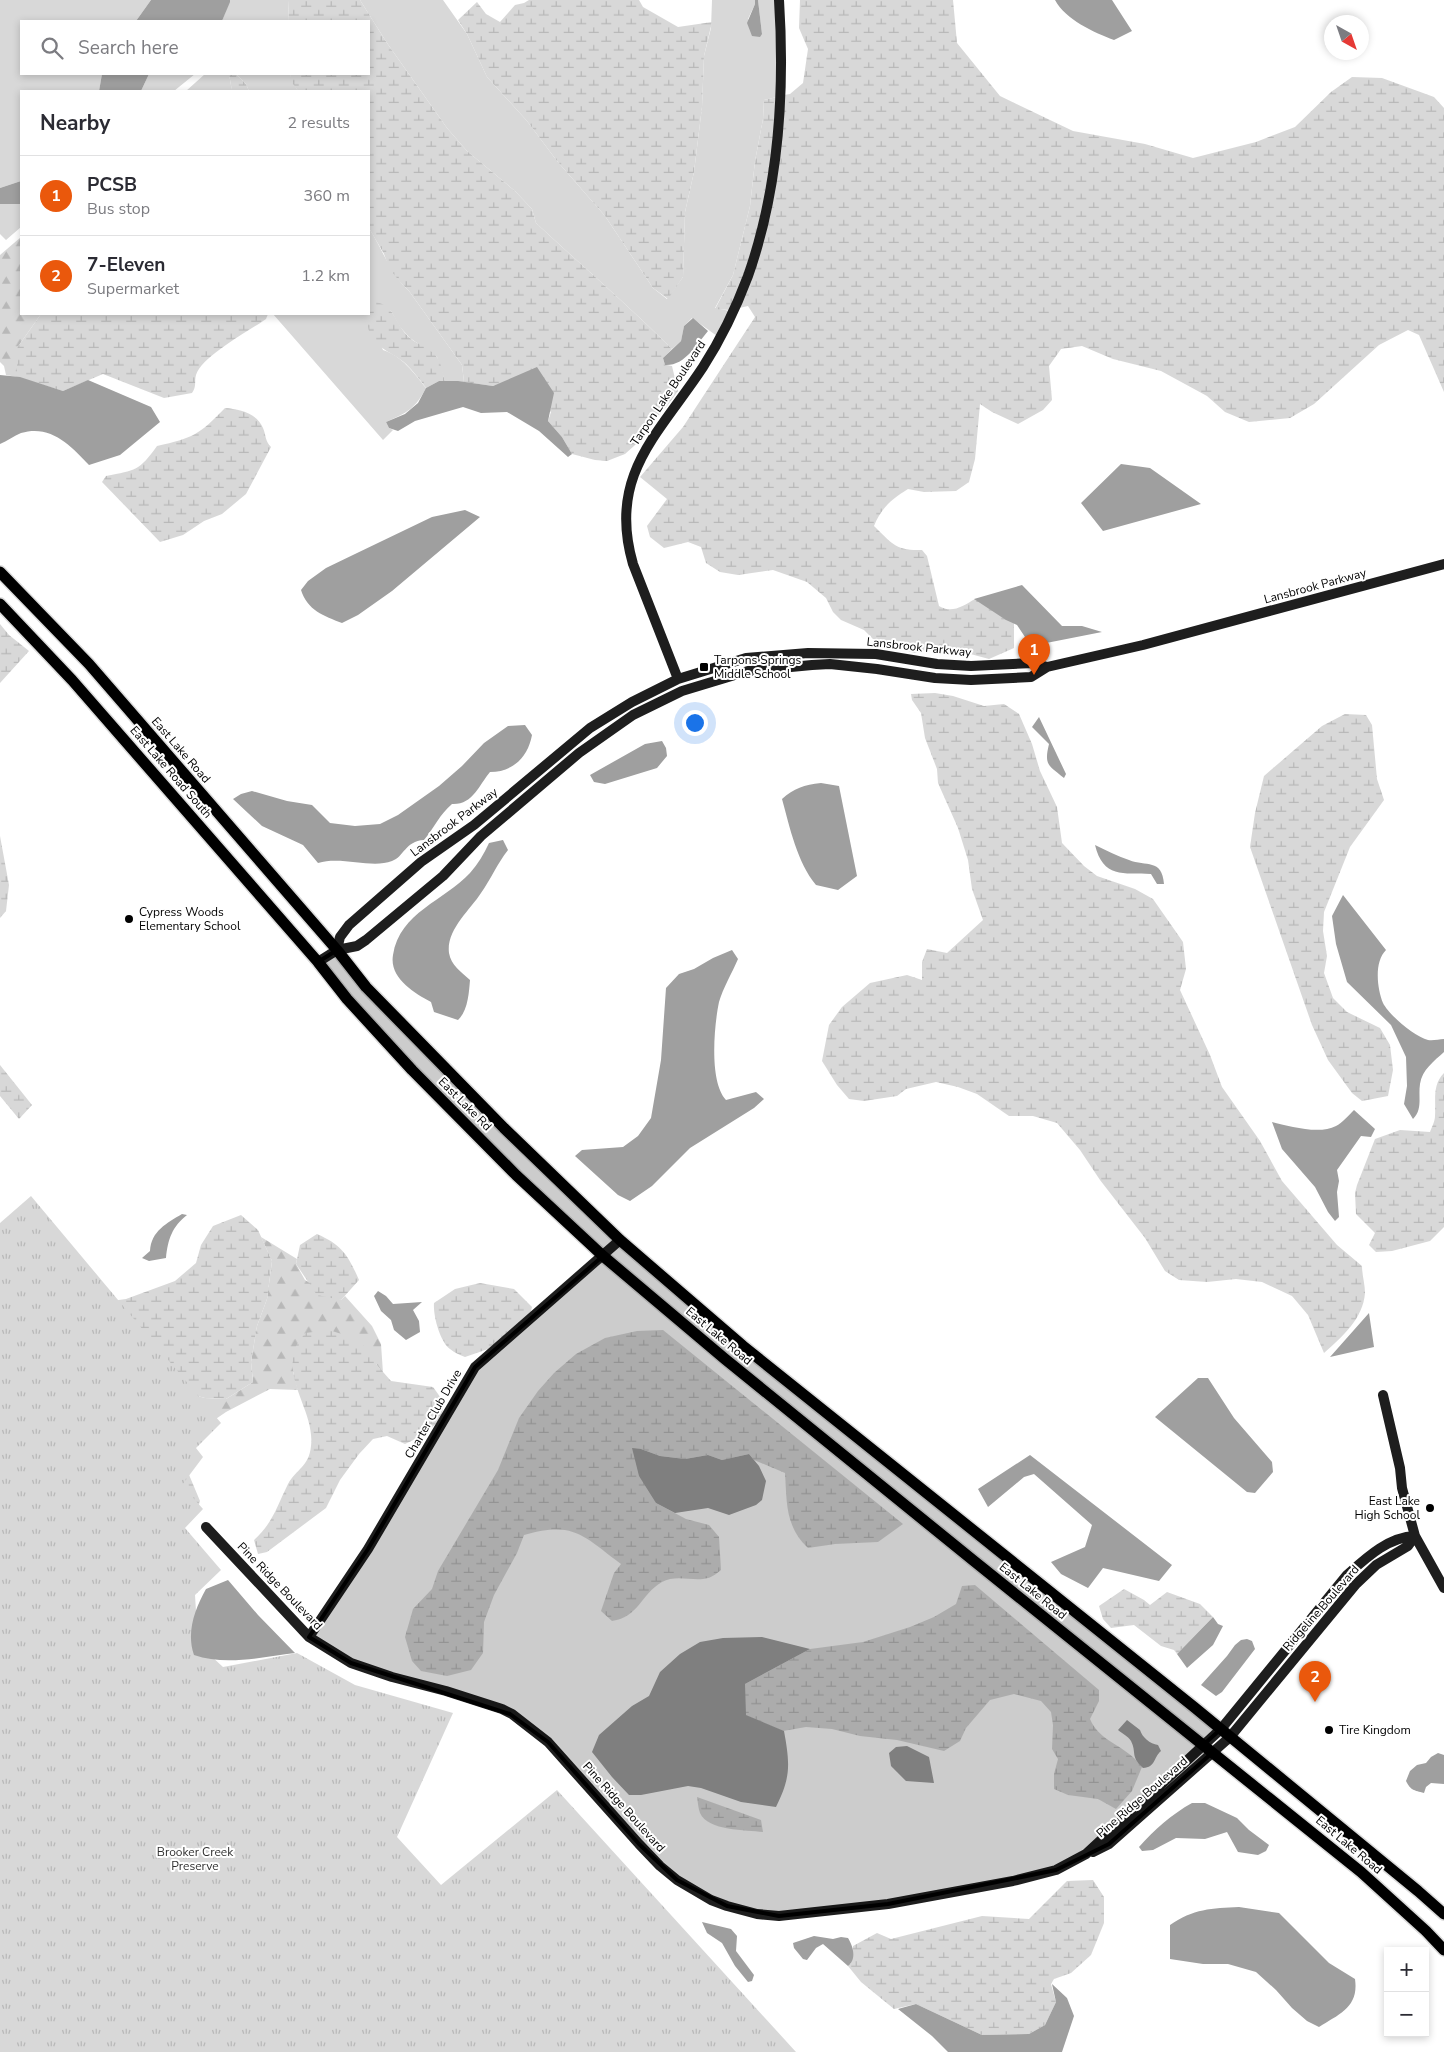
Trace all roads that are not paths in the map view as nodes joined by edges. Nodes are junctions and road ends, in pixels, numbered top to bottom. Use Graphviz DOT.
graph roads {
  1 [pos="779,0"];
  2 [pos="1444,564"];
  3 [pos="0,572"];
  4 [pos="0,604"];
  5 [pos="1047,667"];
  6 [pos="678,679"];
  7 [pos="337,950"];
  8 [pos="318,962"];
  9 [pos="620,1240"];
  10 [pos="603,1256"];
  11 [pos="1383,1395"];
  12 [pos="206,1526"];
  13 [pos="1415,1536"];
  14 [pos="1444,1588"];
  15 [pos="309,1637"];
  16 [pos="1226,1733"];
  17 [pos="1208,1749"];
  18 [pos="1444,1914"];
  19 [pos="1444,1950"];
  1 -- 6 [label="street, Tarpon Lake Boulevard"];
  2 -- 5 [label="street, Lansbrook Parkway"];
  3 -- 7 [label="main road, East Lake Road"];
  4 -- 8 [label="main road, East Lake Road South"];
  5 -- 6 [label="street, Lansbrook Parkway"];
  5 -- 7 [label="street, Lansbrook Parkway"];
  6 -- 7 [label="street, Lansbrook Parkway"];
  7 -- 8 [label="street"];
  7 -- 9 [label="main road, East Lake Rd"];
  8 -- 10 [label="main road, East Lake Rd"];
  9 -- 10 [label="street, Charter Club Drive"];
  9 -- 16 [label="main road, East Lake Road"];
  10 -- 15 [label="street, Charter Club Drive"];
  10 -- 17 [label="main road, East Lake Road"];
  11 -- 13 [label="street"];
  12 -- 15 [label="street, Pine Ridge Boulevard"];
  13 -- 14 [label="street"];
  13 -- 16 [label="street, Ridgeline Boulevard"];
  15 -- 17 [label="street, Pine Ridge Boulevard"];
  16 -- 17 [label="street, Ridgeline Boulevard"];
  16 -- 18 [label="main road, East Lake Road"];
  17 -- 19 [label="main road, East Lake Road"];
}
